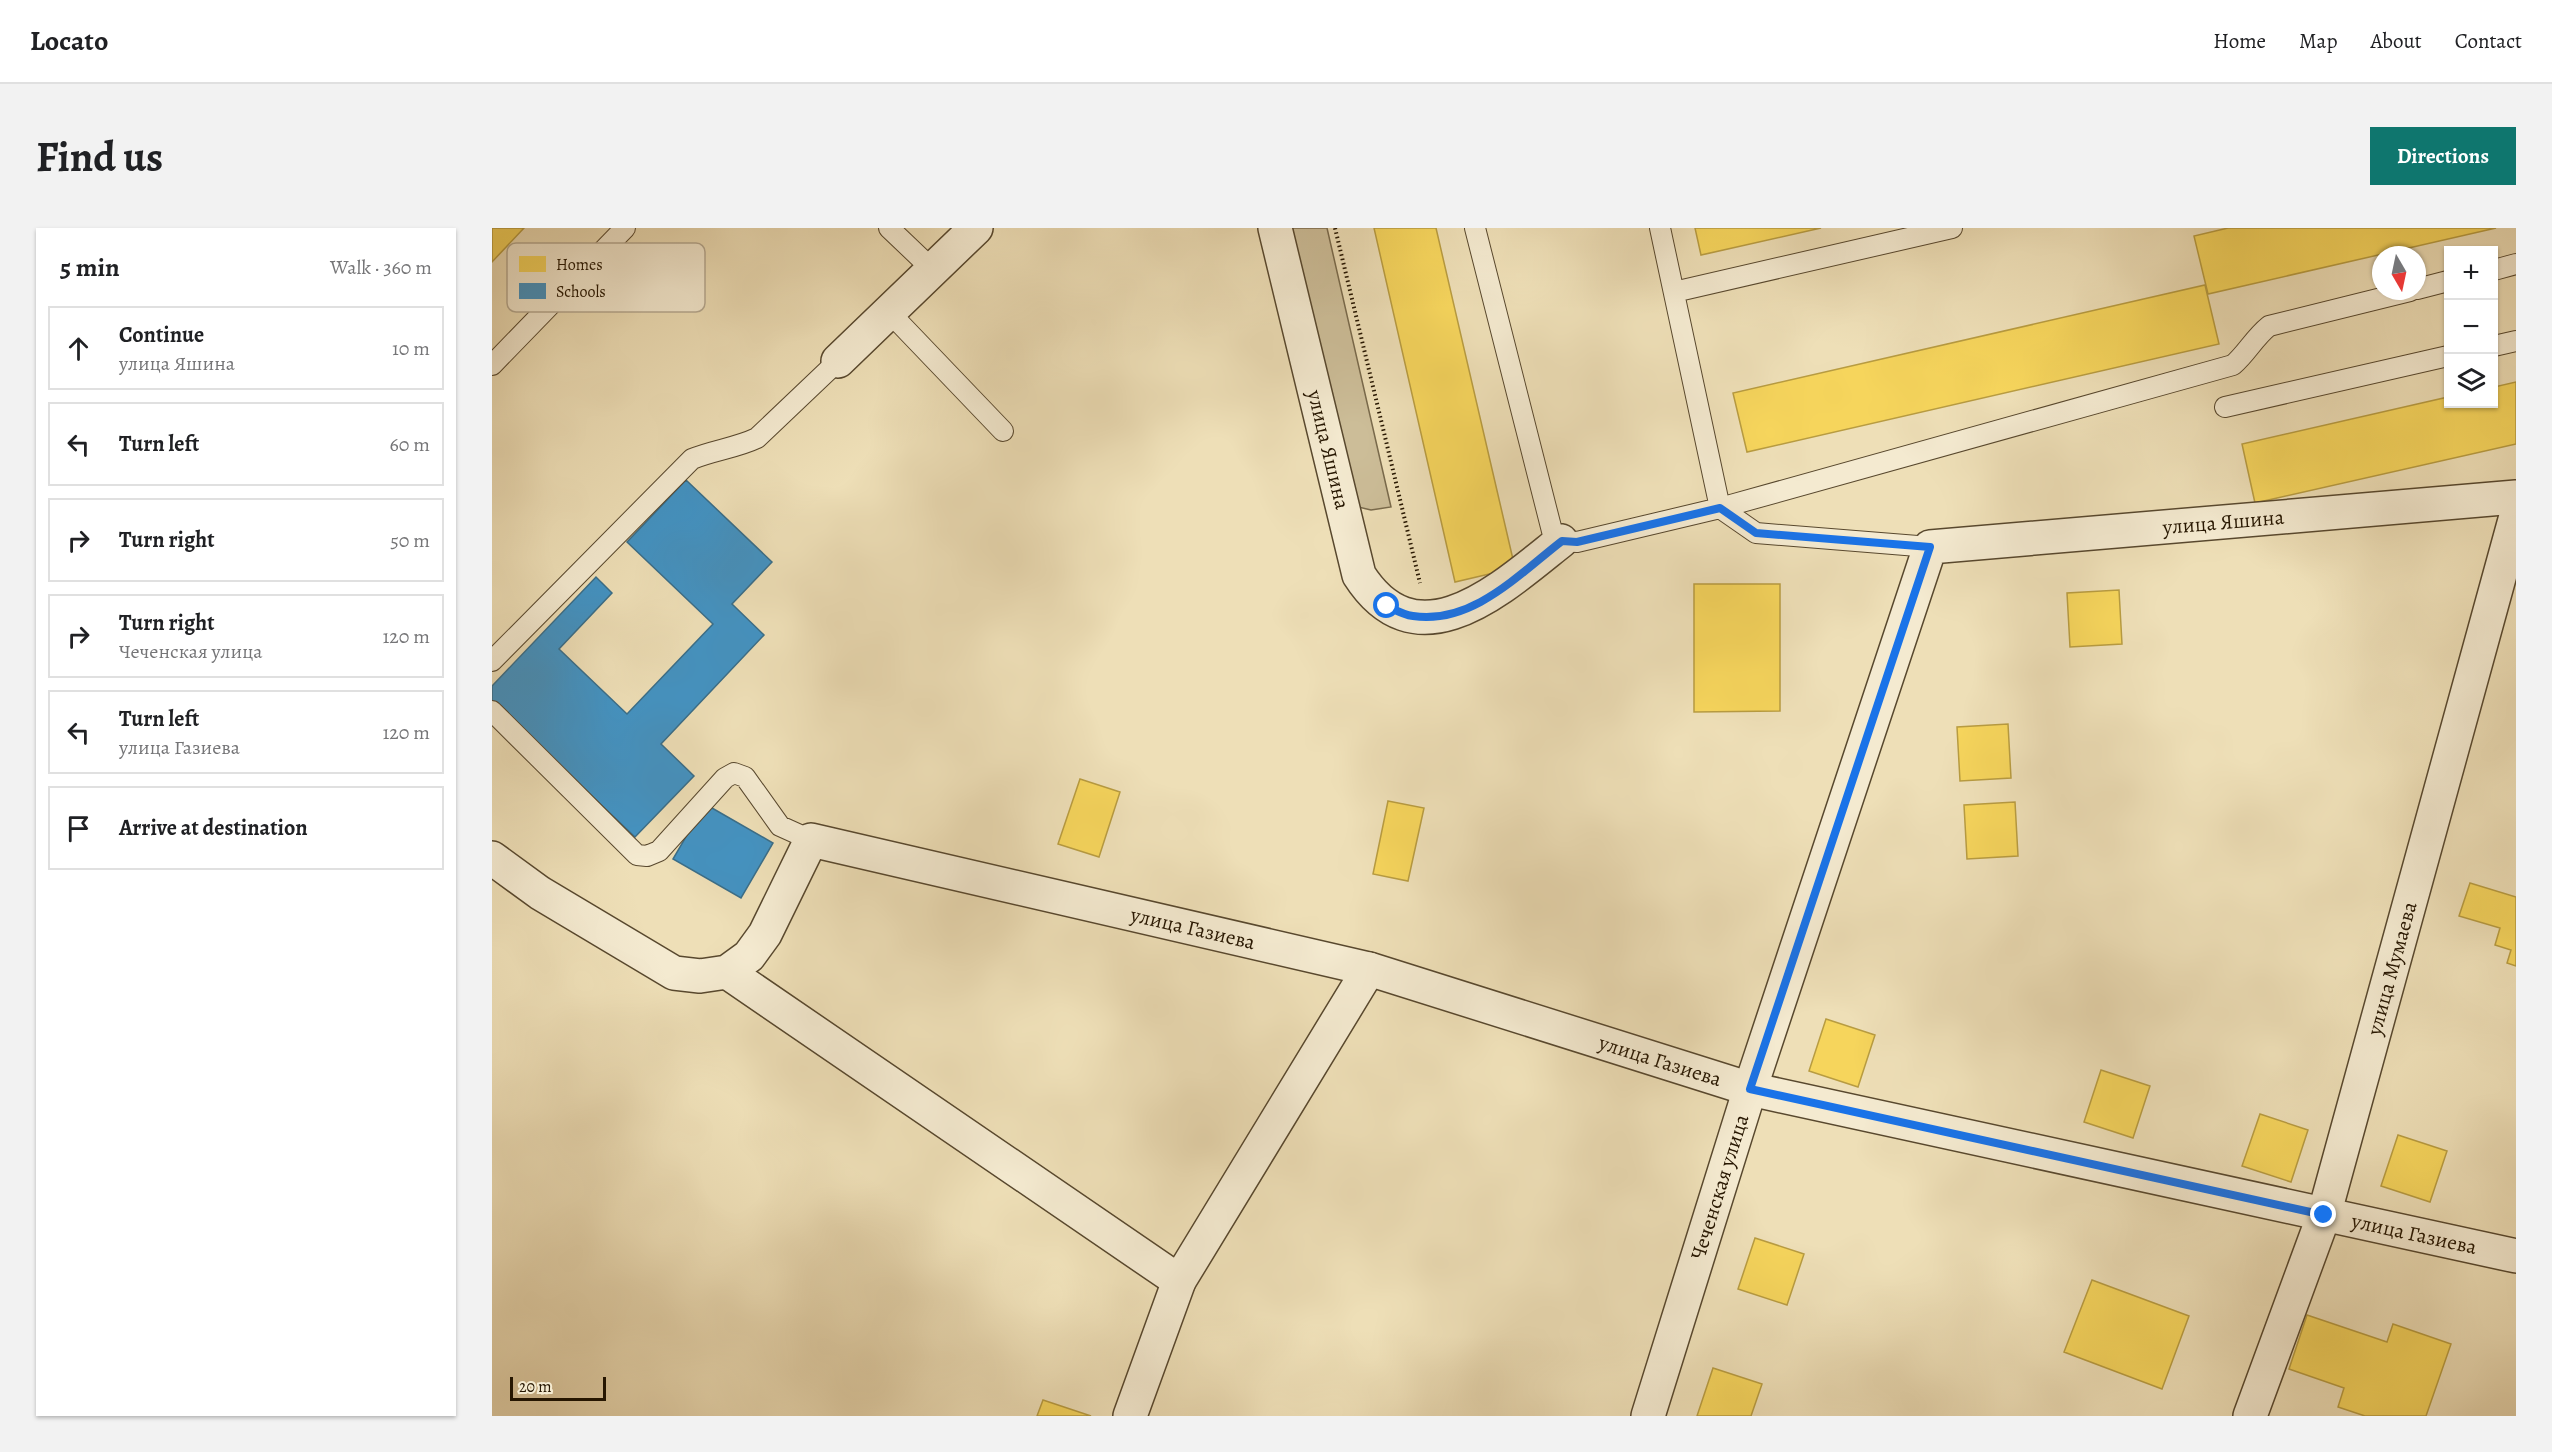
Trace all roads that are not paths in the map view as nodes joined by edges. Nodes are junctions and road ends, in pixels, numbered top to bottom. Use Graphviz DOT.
graph roads {
  1 [pos="625,228"];
  2 [pos="889,228"];
  3 [pos="976,228"];
  4 [pos="1275,228"];
  5 [pos="1475,228"];
  6 [pos="1660,228"];
  7 [pos="1952,228"];
  8 [pos="610,243"];
  9 [pos="2516,264"];
  10 [pos="2498,269"];
  11 [pos="933,270"];
  12 [pos="2444,282"];
  13 [pos="2426,287"];
  14 [pos="1674,292"];
  15 [pos="2374,300"];
  16 [pos="543,312"];
  17 [pos="891,313"];
  18 [pos="2516,341"];
  19 [pos="2498,345"];
  20 [pos="2444,357"];
  21 [pos="838,361"];
  22 [pos="492,365"];
  23 [pos="2225,407"];
  24 [pos="1003,431"];
  25 [pos="2516,497"];
  26 [pos="1720,508"];
  27 [pos="2516,516"];
  28 [pos="1562,541"];
  29 [pos="1930,547"];
  30 [pos="492,661"];
  31 [pos="492,711"];
  32 [pos="811,840"];
  33 [pos="492,858"];
  34 [pos="1369,969"];
  35 [pos="727,972"];
  36 [pos="1750,1089"];
  37 [pos="2324,1215"];
  38 [pos="2516,1257"];
  39 [pos="1179,1281"];
  40 [pos="1130,1416"];
  41 [pos="1648,1416"];
  42 [pos="2250,1416"];
  1 -- 8 [label="lane"];
  2 -- 11 [label="lane"];
  3 -- 11 [label="street"];
  4 -- 28 [label="street, улица Яшина"];
  5 -- 28 [label="lane"];
  6 -- 14 [label="lane"];
  7 -- 14 [label="lane"];
  9 -- 10 [label="lane"];
  11 -- 17 [label="street"];
  12 -- 13 [label="lane"];
  14 -- 26 [label="lane"];
  15 -- 26 [label="lane"];
  16 -- 22 [label="lane"];
  17 -- 21 [label="street"];
  17 -- 24 [label="lane"];
  18 -- 19 [label="lane"];
  20 -- 23 [label="lane"];
  21 -- 30 [label="lane"];
  25 -- 29 [label="street, улица Яшина"];
  26 -- 28 [label="lane"];
  26 -- 29 [label="lane"];
  27 -- 37 [label="street, улица Мумаева"];
  29 -- 36 [label="street, Чеченская улица"];
  31 -- 32 [label="lane"];
  32 -- 34 [label="street, улица Газиева"];
  32 -- 35 [label="street"];
  33 -- 35 [label="street"];
  34 -- 36 [label="street, улица Газиева"];
  34 -- 39 [label="street"];
  35 -- 39 [label="street"];
  36 -- 37 [label="street, улица Газиева"];
  36 -- 41 [label="street, Чеченская улица"];
  37 -- 38 [label="street, улица Газиева"];
  37 -- 42 [label="street, улица Мумаева"];
  39 -- 40 [label="street"];
}
